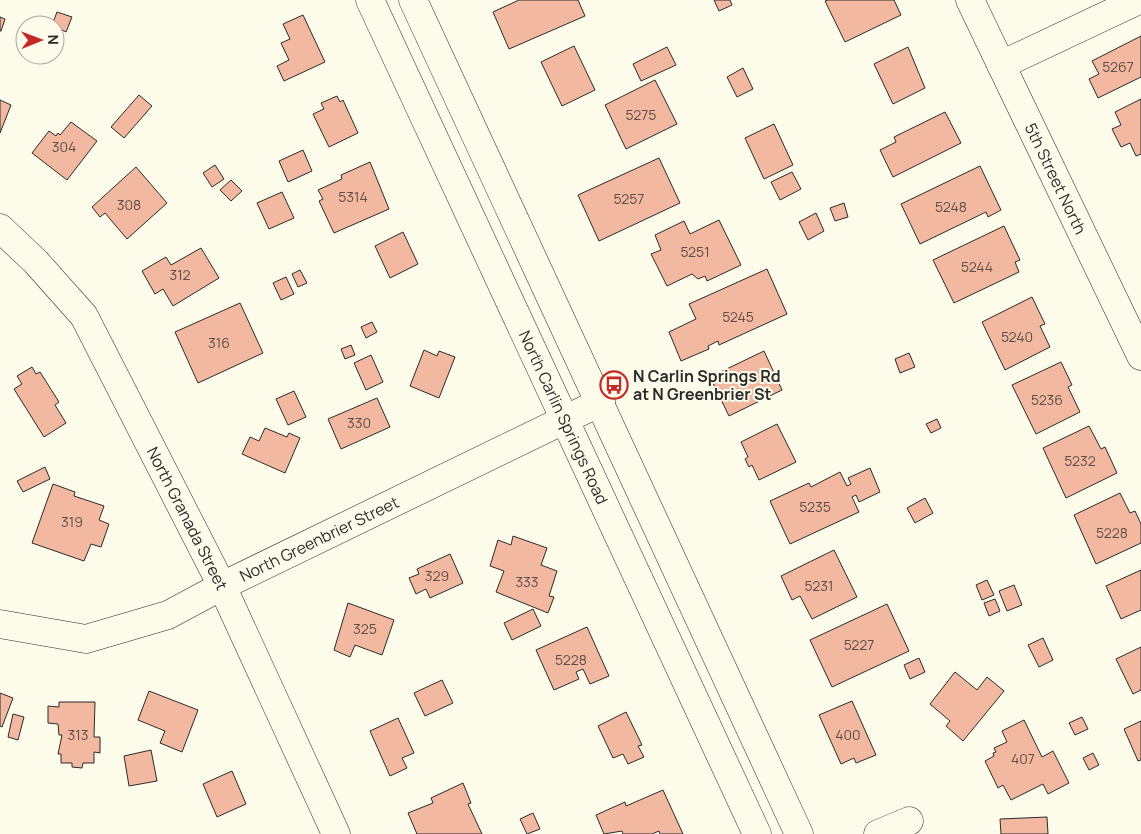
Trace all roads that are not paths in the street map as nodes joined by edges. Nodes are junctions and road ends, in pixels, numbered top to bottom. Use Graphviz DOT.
graph roads {
  1 [pos="370,0"];
  2 [pos="413,0"];
  3 [pos="970,0"];
  4 [pos="1139,0"];
  5 [pos="1001,65"];
  6 [pos="0,228"];
  7 [pos="1141,356"];
  8 [pos="601,402"];
  9 [pos="564,420"];
  10 [pos="222,586"];
  11 [pos="0,624"];
  12 [pos="909,821"];
  13 [pos="336,834"];
  14 [pos="757,834"];
  15 [pos="799,834"];
  16 [pos="878,834"];
  1 -- 9 [label="street, North Carlin Springs Road"];
  2 -- 8 [label="street"];
  3 -- 5 [label="street, 5th Street North"];
  4 -- 5 [label="street"];
  5 -- 7 [label="street, 5th Street North"];
  6 -- 10 [label="street, North Granada Street"];
  8 -- 9 [label="street, North Greenbrier Street"];
  8 -- 15 [label="street"];
  9 -- 10 [label="street, North Greenbrier Street"];
  9 -- 14 [label="street, North Carlin Springs Road"];
  10 -- 11 [label="street, North Greenbrier Street"];
  10 -- 13 [label="street, North Granada Street"];
  12 -- 16 [label="street"];
}
